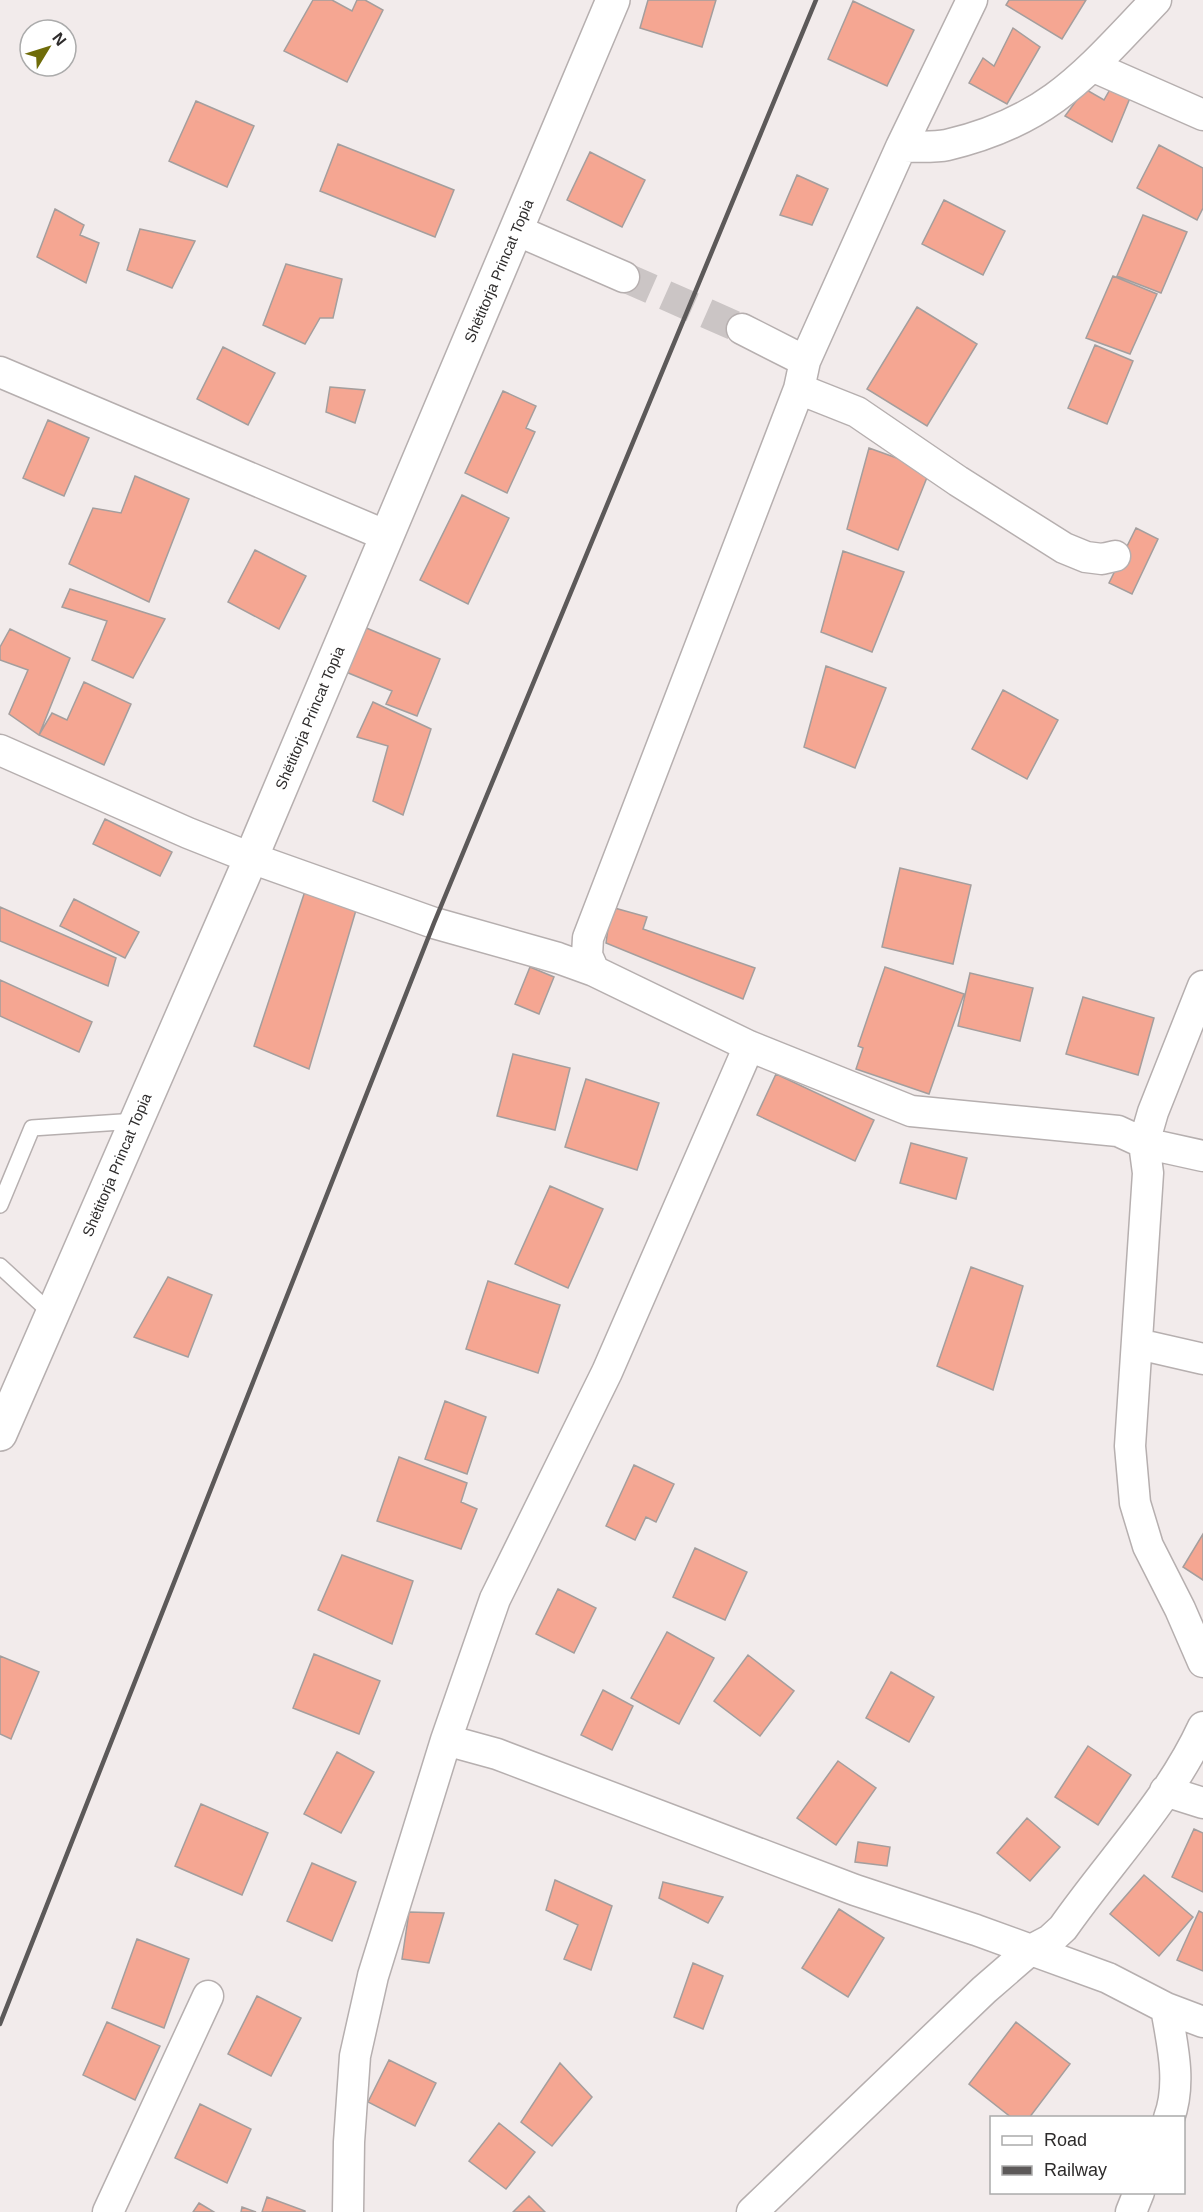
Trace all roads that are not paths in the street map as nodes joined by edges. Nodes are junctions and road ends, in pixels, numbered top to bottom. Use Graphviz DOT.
graph roads {
  1 [pos="613,0"];
  2 [pos="972,0"];
  3 [pos="1155,0"];
  4 [pos="1094,67"];
  5 [pos="1203,115"];
  6 [pos="901,147"];
  7 [pos="516,230"];
  8 [pos="624,277"];
  9 [pos="742,329"];
  10 [pos="0,372"];
  11 [pos="802,375"];
  12 [pos="387,536"];
  13 [pos="1115,556"];
  14 [pos="0,750"];
  15 [pos="251,858"];
  16 [pos="588,938"];
  17 [pos="558,958"];
  18 [pos="594,971"];
  19 [pos="1203,986"];
  20 [pos="749,1046"];
  21 [pos="136,1121"];
  22 [pos="1144,1143"];
  23 [pos="1203,1156"];
  24 [pos="0,1205"];
  25 [pos="0,1266"];
  26 [pos="52,1314"];
  27 [pos="1137,1344"];
  28 [pos="1203,1359"];
  29 [pos="0,1434"];
  30 [pos="1192,1609"];
  31 [pos="1203,1662"];
  32 [pos="1203,1727"];
  33 [pos="446,1740"];
  34 [pos="1165,1791"];
  35 [pos="1203,1803"];
  36 [pos="1029,1951"];
  37 [pos="208,1996"];
  38 [pos="1166,2008"];
  39 [pos="1203,2022"];
  40 [pos="1169,2116"];
  41 [pos="1139,2194"];
  42 [pos="108,2212"];
  43 [pos="348,2212"];
  44 [pos="753,2212"];
  45 [pos="1131,2212"];
  1 -- 7 [label="main road, Shëtitorja Princat Topia"];
  2 -- 6 [label="street"];
  3 -- 4 [label="street"];
  4 -- 5 [label="street"];
  4 -- 6 [label="street"];
  6 -- 11 [label="street"];
  7 -- 8 [label="street"];
  7 -- 12 [label="main road, Shëtitorja Princat Topia"];
  9 -- 11 [label="street"];
  10 -- 12 [label="street"];
  11 -- 13 [label="street"];
  11 -- 16 [label="street"];
  12 -- 15 [label="main road, Shëtitorja Princat Topia"];
  14 -- 15 [label="street"];
  15 -- 17 [label="street"];
  15 -- 21 [label="main road, Shëtitorja Princat Topia"];
  16 -- 17 [label="street"];
  16 -- 18 [label="street"];
  17 -- 18 [label="street"];
  18 -- 20 [label="street"];
  19 -- 22 [label="street"];
  20 -- 22 [label="street"];
  20 -- 33 [label="street"];
  21 -- 24 [label="lane"];
  21 -- 26 [label="main road, Shëtitorja Princat Topia"];
  22 -- 23 [label="street"];
  22 -- 27 [label="street"];
  25 -- 26 [label="lane"];
  26 -- 29 [label="main road, Shëtitorja Princat Topia"];
  27 -- 28 [label="street"];
  27 -- 30 [label="street"];
  30 -- 31 [label="street"];
  32 -- 34 [label="street"];
  33 -- 36 [label="street"];
  33 -- 43 [label="street"];
  34 -- 35 [label="street"];
  34 -- 36 [label="street"];
  36 -- 38 [label="street"];
  36 -- 44 [label="street"];
  37 -- 42 [label="street"];
  38 -- 39 [label="street"];
  38 -- 40 [label="street"];
  41 -- 45 [label="street"];
}
